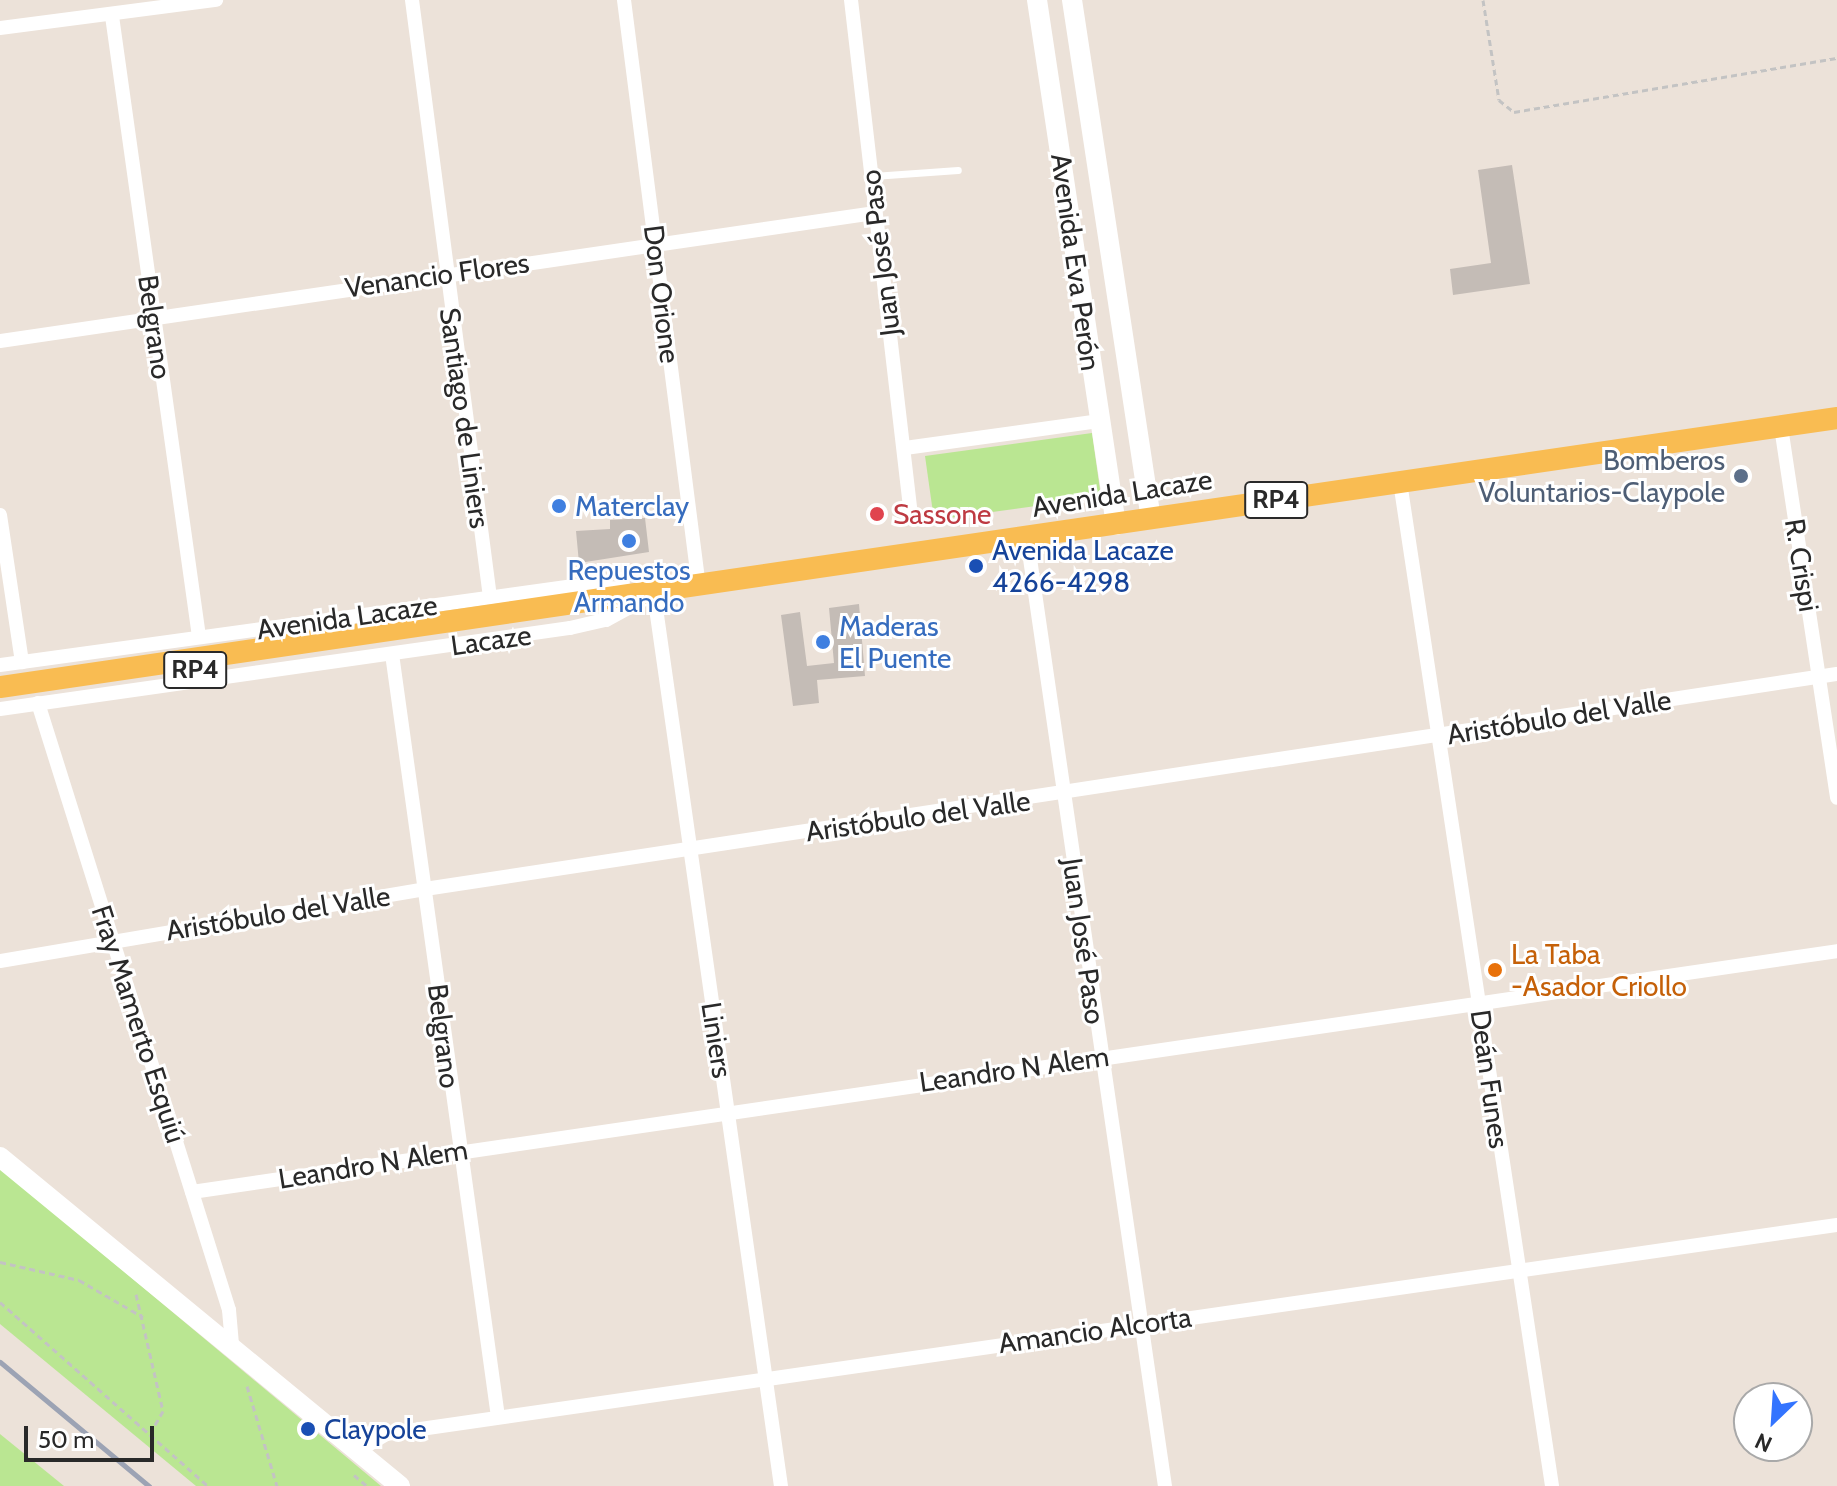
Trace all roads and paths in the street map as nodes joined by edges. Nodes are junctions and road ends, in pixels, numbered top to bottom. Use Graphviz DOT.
graph roads {
  1 [pos="412,0"];
  2 [pos="624,0"];
  3 [pos="851,0"];
  4 [pos="1037,0"];
  5 [pos="1072,0"];
  6 [pos="1483,0"];
  7 [pos="208,1"];
  8 [pos="112,16"];
  9 [pos="0,28"];
  10 [pos="1837,58"];
  11 [pos="958,170"];
  12 [pos="870,176"];
  13 [pos="874,213"];
  14 [pos="657,246"];
  15 [pos="445,273"];
  16 [pos="153,318"];
  17 [pos="0,341"];
  18 [pos="1837,418"];
  19 [pos="1100,421"];
  20 [pos="1781,427"];
  21 [pos="905,448"];
  22 [pos="1400,482"];
  23 [pos="910,507"];
  24 [pos="0,515"];
  25 [pos="1151,519"];
  26 [pos="1116,525"];
  27 [pos="1027,538"];
  28 [pos="699,587"];
  29 [pos="654,594"];
  30 [pos="490,597"];
  31 [pos="199,637"];
  32 [pos="390,642"];
  33 [pos="22,662"];
  34 [pos="0,665"];
  35 [pos="1837,674"];
  36 [pos="1819,677"];
  37 [pos="0,687"];
  38 [pos="0,698"];
  39 [pos="38,703"];
  40 [pos="0,709"];
  41 [pos="1441,735"];
  42 [pos="1062,795"];
  43 [pos="1837,798"];
  44 [pos="688,849"];
  45 [pos="425,889"];
  46 [pos="113,940"];
  47 [pos="1837,951"];
  48 [pos="0,961"];
  49 [pos="1479,1001"];
  50 [pos="1101,1057"];
  51 [pos="728,1111"];
  52 [pos="459,1151"];
  53 [pos="0,1157"];
  54 [pos="192,1192"];
  55 [pos="1837,1225"];
  56 [pos="0,1262"];
  57 [pos="1519,1272"];
  58 [pos="134,1286"];
  59 [pos="0,1302"];
  60 [pos="143,1317"];
  61 [pos="1141,1324"];
  62 [pos="232,1347"];
  63 [pos="764,1376"];
  64 [pos="245,1379"];
  65 [pos="498,1417"];
  66 [pos="151,1432"];
  67 [pos="358,1451"];
  68 [pos="208,1486"];
  69 [pos="277,1486"];
  70 [pos="400,1486"];
  71 [pos="781,1486"];
  72 [pos="1165,1486"];
  73 [pos="1552,1486"];
  1 -- 15 [label="street, Santiago de Liniers"];
  2 -- 14 [label="street, Don Orione"];
  3 -- 12 [label="street, Juan José Paso"];
  4 -- 19 [label="main road, Avenida Eva Perón"];
  5 -- 25 [label="main road, Avenida Eva Perón"];
  6 -- 10 [label="path"];
  7 -- 8 [label="street"];
  8 -- 9 [label="street"];
  8 -- 16 [label="street, Belgrano"];
  11 -- 12 [label="lane"];
  12 -- 13 [label="street, Juan José Paso"];
  13 -- 14 [label="street, Venancio Flores"];
  13 -- 21 [label="street, Juan José Paso"];
  14 -- 15 [label="street, Venancio Flores"];
  14 -- 28 [label="street, Don Orione"];
  15 -- 16 [label="street, Venancio Flores"];
  15 -- 30 [label="street, Santiago de Liniers"];
  16 -- 17 [label="street, Venancio Flores"];
  16 -- 31 [label="street, Belgrano"];
  18 -- 20 [label="main road, Avenida Lacaze / RP4"];
  19 -- 21 [label="street"];
  19 -- 26 [label="main road, Avenida Eva Perón"];
  20 -- 22 [label="main road, Avenida Lacaze / RP4"];
  20 -- 36 [label="street, R. Crispi"];
  21 -- 23 [label="street, Juan José Paso"];
  22 -- 25 [label="main road, Avenida Lacaze / RP4"];
  22 -- 41 [label="street, Deán Funes"];
  24 -- 33 [label="street"];
  25 -- 26 [label="main road, Avenida Lacaze / RP4"];
  26 -- 27 [label="main road, Avenida Lacaze / RP4"];
  27 -- 28 [label="main road, Avenida Lacaze / RP4"];
  27 -- 42 [label="street, Juan José Paso"];
  28 -- 29 [label="main road, Avenida Lacaze / RP4"];
  29 -- 30 [label="street, Lacaze"];
  29 -- 32 [label="main road, Avenida Lacaze / RP4"];
  29 -- 44 [label="street, Liniers"];
  30 -- 31 [label="street, Lacaze"];
  31 -- 33 [label="street, Lacaze"];
  32 -- 37 [label="main road, Avenida Lacaze / RP4"];
  32 -- 38 [label="main road, Avenida Lacaze / RP4"];
  32 -- 39 [label="street"];
  32 -- 45 [label="street, Belgrano"];
  33 -- 34 [label="street, Lacaze"];
  35 -- 36 [label="street, Aristóbulo del Valle"];
  36 -- 41 [label="street, Aristóbulo del Valle"];
  36 -- 43 [label="street, R. Crispi"];
  39 -- 40 [label="street"];
  39 -- 46 [label="street, Fray Mamerto Esquiú"];
  41 -- 42 [label="street, Aristóbulo del Valle"];
  41 -- 49 [label="street, Deán Funes"];
  42 -- 44 [label="street, Aristóbulo del Valle"];
  42 -- 50 [label="street, Juan José Paso"];
  44 -- 45 [label="street, Aristóbulo del Valle"];
  44 -- 51 [label="street, Liniers"];
  45 -- 46 [label="street, Aristóbulo del Valle"];
  45 -- 52 [label="street, Belgrano"];
  46 -- 48 [label="street, Aristóbulo del Valle"];
  46 -- 54 [label="street, Fray Mamerto Esquiú"];
  47 -- 49 [label="street, Leandro N Alem"];
  49 -- 50 [label="street, Leandro N Alem"];
  49 -- 57 [label="street, Deán Funes"];
  50 -- 51 [label="street, Leandro N Alem"];
  50 -- 61 [label="street, Juan José Paso"];
  51 -- 52 [label="street, Leandro N Alem"];
  51 -- 63 [label="street, Liniers"];
  52 -- 54 [label="street, Leandro N Alem"];
  52 -- 65 [label="street, Belgrano"];
  53 -- 62 [label="main road"];
  54 -- 62 [label="street, Fray Mamerto Esquiú"];
  55 -- 57 [label="street, Amancio Alcorta"];
  56 -- 60 [label="path"];
  57 -- 61 [label="street, Amancio Alcorta"];
  57 -- 73 [label="street, Deán Funes"];
  58 -- 60 [label="path"];
  59 -- 66 [label="path"];
  60 -- 66 [label="path"];
  61 -- 63 [label="street, Amancio Alcorta"];
  61 -- 72 [label="street, Juan José Paso"];
  62 -- 67 [label="main road"];
  63 -- 65 [label="street, Amancio Alcorta"];
  63 -- 71 [label="street, Liniers"];
  64 -- 69 [label="path"];
  65 -- 67 [label="street, Amancio Alcorta"];
  66 -- 68 [label="path"];
  67 -- 70 [label="main road"];
}
